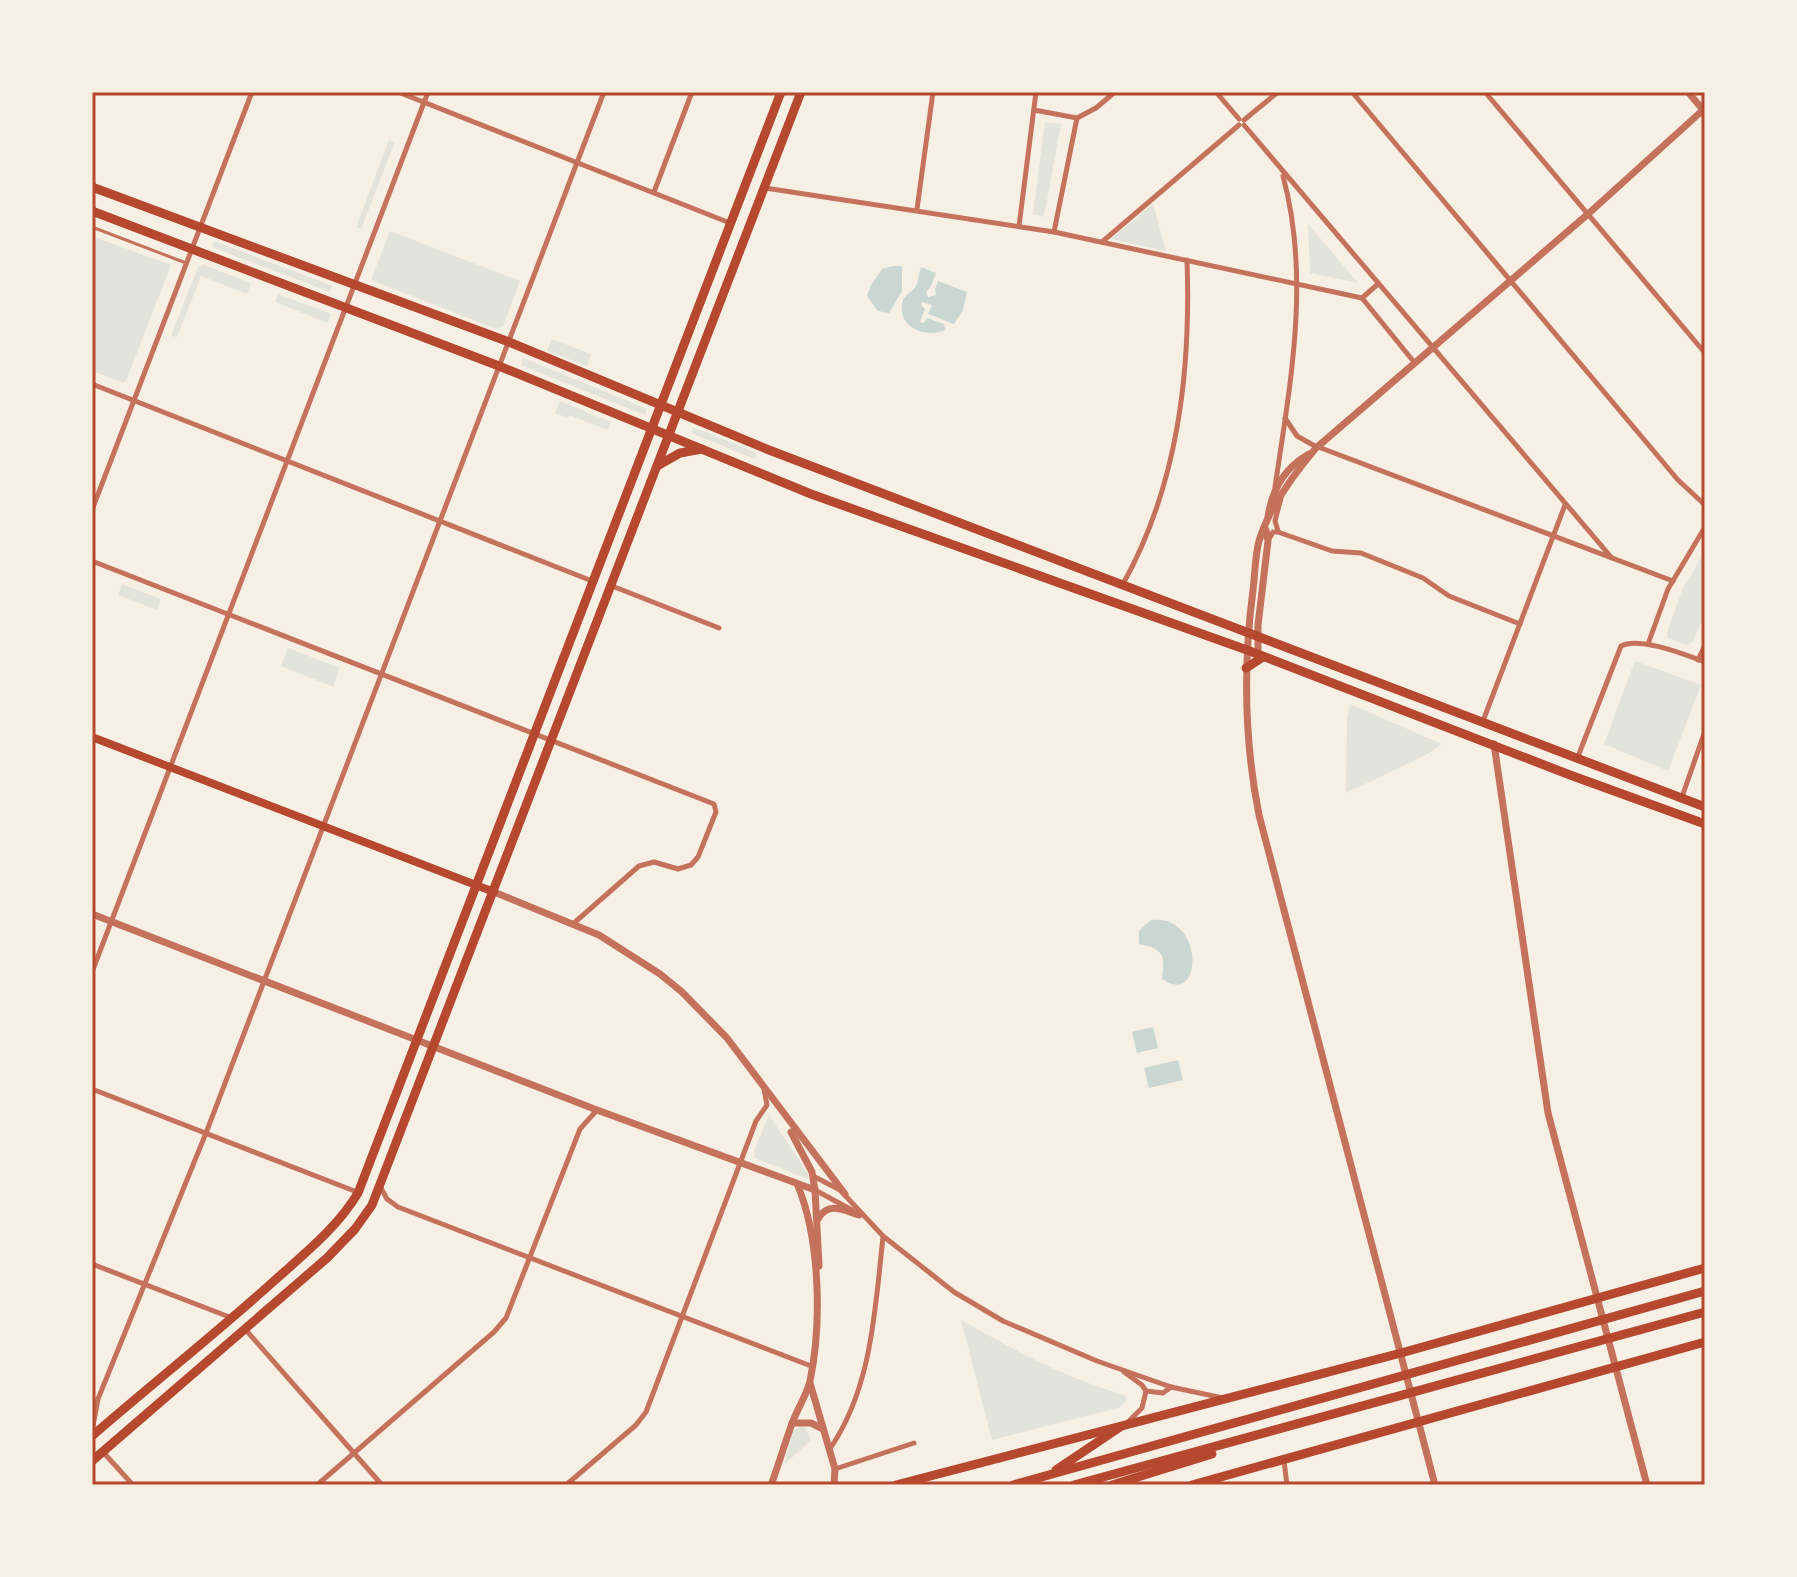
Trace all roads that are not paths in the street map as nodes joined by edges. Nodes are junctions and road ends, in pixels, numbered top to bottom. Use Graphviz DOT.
graph roads {
  1 [pos="252,92"];
  2 [pos="398,92"];
  3 [pos="428,92"];
  4 [pos="604,92"];
  5 [pos="692,92"];
  6 [pos="781,92"];
  7 [pos="801,92"];
  8 [pos="933,92"];
  9 [pos="1036,92"];
  10 [pos="1115,92"];
  11 [pos="1216,92"];
  12 [pos="1278,92"];
  13 [pos="1352,92"];
  14 [pos="1485,92"];
  15 [pos="1688,92"];
  16 [pos="424,102"];
  17 [pos="1034,110"];
  18 [pos="1704,112"];
  19 [pos="1077,118"];
  20 [pos="1242,122"];
  21 [pos="577,162"];
  22 [pos="1282,171"];
  23 [pos="92,187"];
  24 [pos="764,188"];
  25 [pos="654,192"];
  26 [pos="917,209"];
  27 [pos="92,211"];
  28 [pos="1588,214"];
  29 [pos="731,223"];
  30 [pos="1019,226"];
  31 [pos="92,227"];
  32 [pos="200,227"];
  33 [pos="1054,232"];
  34 [pos="1102,242"];
  35 [pos="191,249"];
  36 [pos="1187,260"];
  37 [pos="186,263"];
  38 [pos="734,265"];
  39 [pos="1511,279"];
  40 [pos="1297,284"];
  41 [pos="1378,284"];
  42 [pos="355,285"];
  43 [pos="1362,298"];
  44 [pos="345,307"];
  45 [pos="509,342"];
  46 [pos="1433,346"];
  47 [pos="1705,353"];
  48 [pos="1414,362"];
  49 [pos="499,366"];
  50 [pos="92,384"];
  51 [pos="134,400"];
  52 [pos="661,404"];
  53 [pos="678,411"];
  54 [pos="1285,418"];
  55 [pos="652,428"];
  56 [pos="669,435"];
  57 [pos="705,448"];
  58 [pos="1316,448"];
  59 [pos="287,460"];
  60 [pos="657,466"];
  61 [pos="1278,493"];
  62 [pos="1565,505"];
  63 [pos="1705,505"];
  64 [pos="92,510"];
  65 [pos="440,521"];
  66 [pos="1705,527"];
  67 [pos="1266,528"];
  68 [pos="1278,532"];
  69 [pos="1554,536"];
  70 [pos="1268,541"];
  71 [pos="1611,557"];
  72 [pos="92,561"];
  73 [pos="593,581"];
  74 [pos="1673,581"];
  75 [pos="1123,584"];
  76 [pos="612,586"];
  77 [pos="228,614"];
  78 [pos="1520,624"];
  79 [pos="719,628"];
  80 [pos="1253,634"];
  81 [pos="1648,644"];
  82 [pos="1705,645"];
  83 [pos="1247,650"];
  84 [pos="1261,656"];
  85 [pos="1698,660"];
  86 [pos="1705,662"];
  87 [pos="1246,668"];
  88 [pos="382,672"];
  89 [pos="1483,722"];
  90 [pos="1705,731"];
  91 [pos="535,732"];
  92 [pos="1519,736"];
  93 [pos="92,737"];
  94 [pos="553,739"];
  95 [pos="1703,743"];
  96 [pos="1494,744"];
  97 [pos="1577,759"];
  98 [pos="169,767"];
  99 [pos="1681,798"];
  100 [pos="1705,807"];
  101 [pos="1705,824"];
  102 [pos="322,826"];
  103 [pos="476,886"];
  104 [pos="494,892"];
  105 [pos="92,914"];
  106 [pos="112,921"];
  107 [pos="574,923"];
  108 [pos="92,972"];
  109 [pos="263,979"];
  110 [pos="418,1039"];
  111 [pos="435,1045"];
  112 [pos="762,1084"];
  113 [pos="92,1089"];
  114 [pos="767,1105"];
  115 [pos="597,1110"];
  116 [pos="780,1110"];
  117 [pos="785,1118"];
  118 [pos="206,1133"];
  119 [pos="740,1163"];
  120 [pos="812,1176"];
  121 [pos="798,1186"];
  122 [pos="380,1187"];
  123 [pos="815,1190"];
  124 [pos="358,1193"];
  125 [pos="845,1194"];
  126 [pos="859,1215"];
  127 [pos="817,1221"];
  128 [pos="872,1224"];
  129 [pos="883,1236"];
  130 [pos="530,1257"];
  131 [pos="92,1264"];
  132 [pos="815,1268"];
  133 [pos="1705,1268"];
  134 [pos="145,1285"];
  135 [pos="1705,1291"];
  136 [pos="1599,1300"];
  137 [pos="1705,1312"];
  138 [pos="683,1317"];
  139 [pos="232,1318"];
  140 [pos="244,1328"];
  141 [pos="1705,1342"];
  142 [pos="1402,1356"];
  143 [pos="1614,1361"];
  144 [pos="811,1366"];
  145 [pos="1117,1368"];
  146 [pos="810,1383"];
  147 [pos="1160,1383"];
  148 [pos="1171,1387"];
  149 [pos="1146,1391"];
  150 [pos="1224,1398"];
  151 [pos="1418,1420"];
  152 [pos="792,1423"];
  153 [pos="1126,1423"];
  154 [pos="823,1429"];
  155 [pos="92,1433"];
  156 [pos="1235,1442"];
  157 [pos="914,1443"];
  158 [pos="829,1450"];
  159 [pos="103,1452"];
  160 [pos="354,1453"];
  161 [pos="1284,1460"];
  162 [pos="92,1461"];
  163 [pos="835,1469"];
  164 [pos="1047,1476"];
  165 [pos="133,1485"];
  166 [pos="317,1485"];
  167 [pos="382,1485"];
  168 [pos="566,1485"];
  169 [pos="771,1485"];
  170 [pos="834,1485"];
  171 [pos="896,1485"];
  172 [pos="1013,1485"];
  173 [pos="1074,1485"];
  174 [pos="1112,1485"];
  175 [pos="1192,1485"];
  176 [pos="1287,1485"];
  177 [pos="1435,1485"];
  178 [pos="1647,1485"];
  1 -- 32 [label="street"];
  2 -- 16 [label="street"];
  3 -- 16 [label="street"];
  4 -- 21 [label="street"];
  5 -- 25 [label="street"];
  6 -- 29 [label="main road"];
  7 -- 24 [label="main road"];
  8 -- 26 [label="street"];
  9 -- 17 [label="street"];
  10 -- 19 [label="street"];
  11 -- 20 [label="street"];
  12 -- 20 [label="street"];
  13 -- 39 [label="street"];
  14 -- 28 [label="street"];
  15 -- 18 [label="street"];
  16 -- 21 [label="street"];
  16 -- 42 [label="street"];
  17 -- 19 [label="street"];
  17 -- 30 [label="street"];
  18 -- 28 [label="street"];
  19 -- 33 [label="street"];
  20 -- 22 [label="street"];
  20 -- 34 [label="street"];
  21 -- 25 [label="street"];
  21 -- 45 [label="street"];
  22 -- 40 [label="street"];
  22 -- 41 [label="street"];
  23 -- 32 [label="main road"];
  24 -- 26 [label="street"];
  24 -- 38 [label="main road"];
  25 -- 29 [label="street"];
  26 -- 30 [label="street"];
  27 -- 35 [label="main road"];
  28 -- 39 [label="street"];
  28 -- 47 [label="street"];
  29 -- 38 [label="main road"];
  29 -- 52 [label="main road"];
  30 -- 33 [label="street"];
  31 -- 37 [label="lane"];
  32 -- 35 [label="street"];
  32 -- 42 [label="main road"];
  33 -- 34 [label="street"];
  34 -- 36 [label="street"];
  35 -- 37 [label="street"];
  35 -- 44 [label="main road"];
  36 -- 40 [label="street"];
  36 -- 75 [label="street"];
  37 -- 51 [label="street"];
  38 -- 53 [label="main road"];
  39 -- 46 [label="street"];
  39 -- 63 [label="street"];
  40 -- 43 [label="street"];
  40 -- 54 [label="street"];
  41 -- 43 [label="street"];
  41 -- 46 [label="street"];
  42 -- 44 [label="street"];
  42 -- 45 [label="main road"];
  43 -- 48 [label="street"];
  44 -- 49 [label="main road"];
  44 -- 59 [label="street"];
  45 -- 49 [label="street"];
  45 -- 52 [label="main road"];
  46 -- 48 [label="street"];
  46 -- 62 [label="street"];
  48 -- 58 [label="street"];
  49 -- 55 [label="main road"];
  49 -- 65 [label="street"];
  50 -- 51 [label="street"];
  51 -- 59 [label="street"];
  51 -- 64 [label="street"];
  52 -- 53 [label="main road"];
  52 -- 55 [label="main road"];
  53 -- 56 [label="main road"];
  53 -- 75 [label="main road"];
  54 -- 58 [label="street"];
  54 -- 61 [label="street"];
  55 -- 56 [label="main road"];
  55 -- 73 [label="main road"];
  56 -- 57 [label="main road"];
  56 -- 60 [label="main road"];
  57 -- 60 [label="main road"];
  57 -- 83 [label="main road"];
  58 -- 61 [label="street"];
  58 -- 69 [label="street"];
  59 -- 65 [label="street"];
  59 -- 77 [label="street"];
  60 -- 76 [label="main road"];
  61 -- 67 [label="street"];
  61 -- 68 [label="street"];
  62 -- 69 [label="street"];
  62 -- 71 [label="street"];
  65 -- 73 [label="street"];
  65 -- 88 [label="street"];
  66 -- 74 [label="street"];
  67 -- 70 [label="street"];
  67 -- 80 [label="street"];
  68 -- 70 [label="street"];
  68 -- 78 [label="street"];
  69 -- 71 [label="street"];
  69 -- 78 [label="street"];
  70 -- 80 [label="street"];
  71 -- 74 [label="street"];
  72 -- 77 [label="street"];
  73 -- 91 [label="main road"];
  74 -- 81 [label="street"];
  75 -- 80 [label="main road"];
  76 -- 79 [label="street"];
  76 -- 94 [label="main road"];
  77 -- 88 [label="street"];
  77 -- 98 [label="street"];
  78 -- 89 [label="street"];
  80 -- 83 [label="street"];
  80 -- 84 [label="street"];
  80 -- 89 [label="main road"];
  81 -- 85 [label="street"];
  81 -- 97 [label="street"];
  82 -- 85 [label="street"];
  83 -- 84 [label="main road"];
  83 -- 87 [label="street"];
  84 -- 87 [label="main road"];
  84 -- 96 [label="main road"];
  85 -- 86 [label="street"];
  87 -- 142 [label="street"];
  88 -- 91 [label="street"];
  88 -- 102 [label="street"];
  89 -- 92 [label="main road"];
  90 -- 95 [label="street"];
  91 -- 94 [label="street"];
  91 -- 103 [label="main road"];
  92 -- 96 [label="main road"];
  92 -- 97 [label="main road"];
  93 -- 98 [label="main road"];
  94 -- 104 [label="main road"];
  94 -- 107 [label="street"];
  95 -- 99 [label="street"];
  96 -- 101 [label="main road"];
  96 -- 136 [label="street"];
  97 -- 99 [label="main road"];
  98 -- 102 [label="main road"];
  98 -- 106 [label="street"];
  99 -- 100 [label="main road"];
  102 -- 103 [label="main road"];
  102 -- 109 [label="street"];
  103 -- 104 [label="main road"];
  103 -- 110 [label="main road"];
  104 -- 107 [label="street"];
  104 -- 111 [label="main road"];
  105 -- 106 [label="street"];
  106 -- 108 [label="street"];
  106 -- 109 [label="street"];
  107 -- 112 [label="street"];
  109 -- 110 [label="street"];
  109 -- 118 [label="street"];
  110 -- 111 [label="street"];
  110 -- 124 [label="main road"];
  111 -- 115 [label="street"];
  111 -- 122 [label="main road"];
  112 -- 114 [label="street"];
  112 -- 116 [label="street"];
  113 -- 118 [label="street"];
  114 -- 116 [label="street"];
  114 -- 119 [label="street"];
  115 -- 119 [label="street"];
  115 -- 130 [label="street"];
  116 -- 117 [label="street"];
  117 -- 120 [label="street"];
  117 -- 125 [label="street"];
  118 -- 124 [label="street"];
  118 -- 134 [label="street"];
  119 -- 121 [label="street"];
  119 -- 138 [label="street"];
  120 -- 123 [label="street"];
  120 -- 125 [label="street"];
  121 -- 123 [label="street"];
  121 -- 132 [label="street"];
  122 -- 130 [label="street"];
  122 -- 140 [label="main road"];
  123 -- 126 [label="street"];
  123 -- 127 [label="street"];
  124 -- 139 [label="main road"];
  125 -- 128 [label="street"];
  126 -- 127 [label="street"];
  126 -- 128 [label="street"];
  127 -- 132 [label="street"];
  128 -- 129 [label="street"];
  129 -- 145 [label="street"];
  129 -- 158 [label="street"];
  130 -- 138 [label="street"];
  130 -- 160 [label="street"];
  131 -- 134 [label="street"];
  132 -- 144 [label="street"];
  133 -- 136 [label="main road"];
  134 -- 139 [label="street"];
  134 -- 155 [label="street"];
  135 -- 164 [label="main road"];
  136 -- 142 [label="main road"];
  136 -- 143 [label="street"];
  137 -- 156 [label="main road"];
  138 -- 144 [label="street"];
  138 -- 168 [label="street"];
  139 -- 155 [label="main road"];
  140 -- 159 [label="main road"];
  140 -- 160 [label="street"];
  141 -- 143 [label="main road"];
  142 -- 150 [label="main road"];
  142 -- 151 [label="street"];
  143 -- 151 [label="main road"];
  143 -- 178 [label="street"];
  144 -- 146 [label="street"];
  145 -- 147 [label="street"];
  145 -- 149 [label="street"];
  146 -- 152 [label="street"];
  146 -- 154 [label="street"];
  147 -- 148 [label="street"];
  147 -- 149 [label="street"];
  148 -- 149 [label="street"];
  148 -- 150 [label="street"];
  149 -- 153 [label="street"];
  150 -- 153 [label="main road"];
  151 -- 161 [label="main road"];
  151 -- 177 [label="street"];
  152 -- 154 [label="street"];
  152 -- 169 [label="street"];
  153 -- 164 [label="main road"];
  153 -- 171 [label="main road"];
  154 -- 158 [label="street"];
  156 -- 173 [label="main road"];
  156 -- 174 [label="main road"];
  157 -- 163 [label="street"];
  158 -- 163 [label="street"];
  159 -- 162 [label="main road"];
  159 -- 165 [label="street"];
  160 -- 166 [label="street"];
  160 -- 167 [label="street"];
  161 -- 175 [label="main road"];
  161 -- 176 [label="street"];
  163 -- 170 [label="street"];
  164 -- 172 [label="main road"];
}
